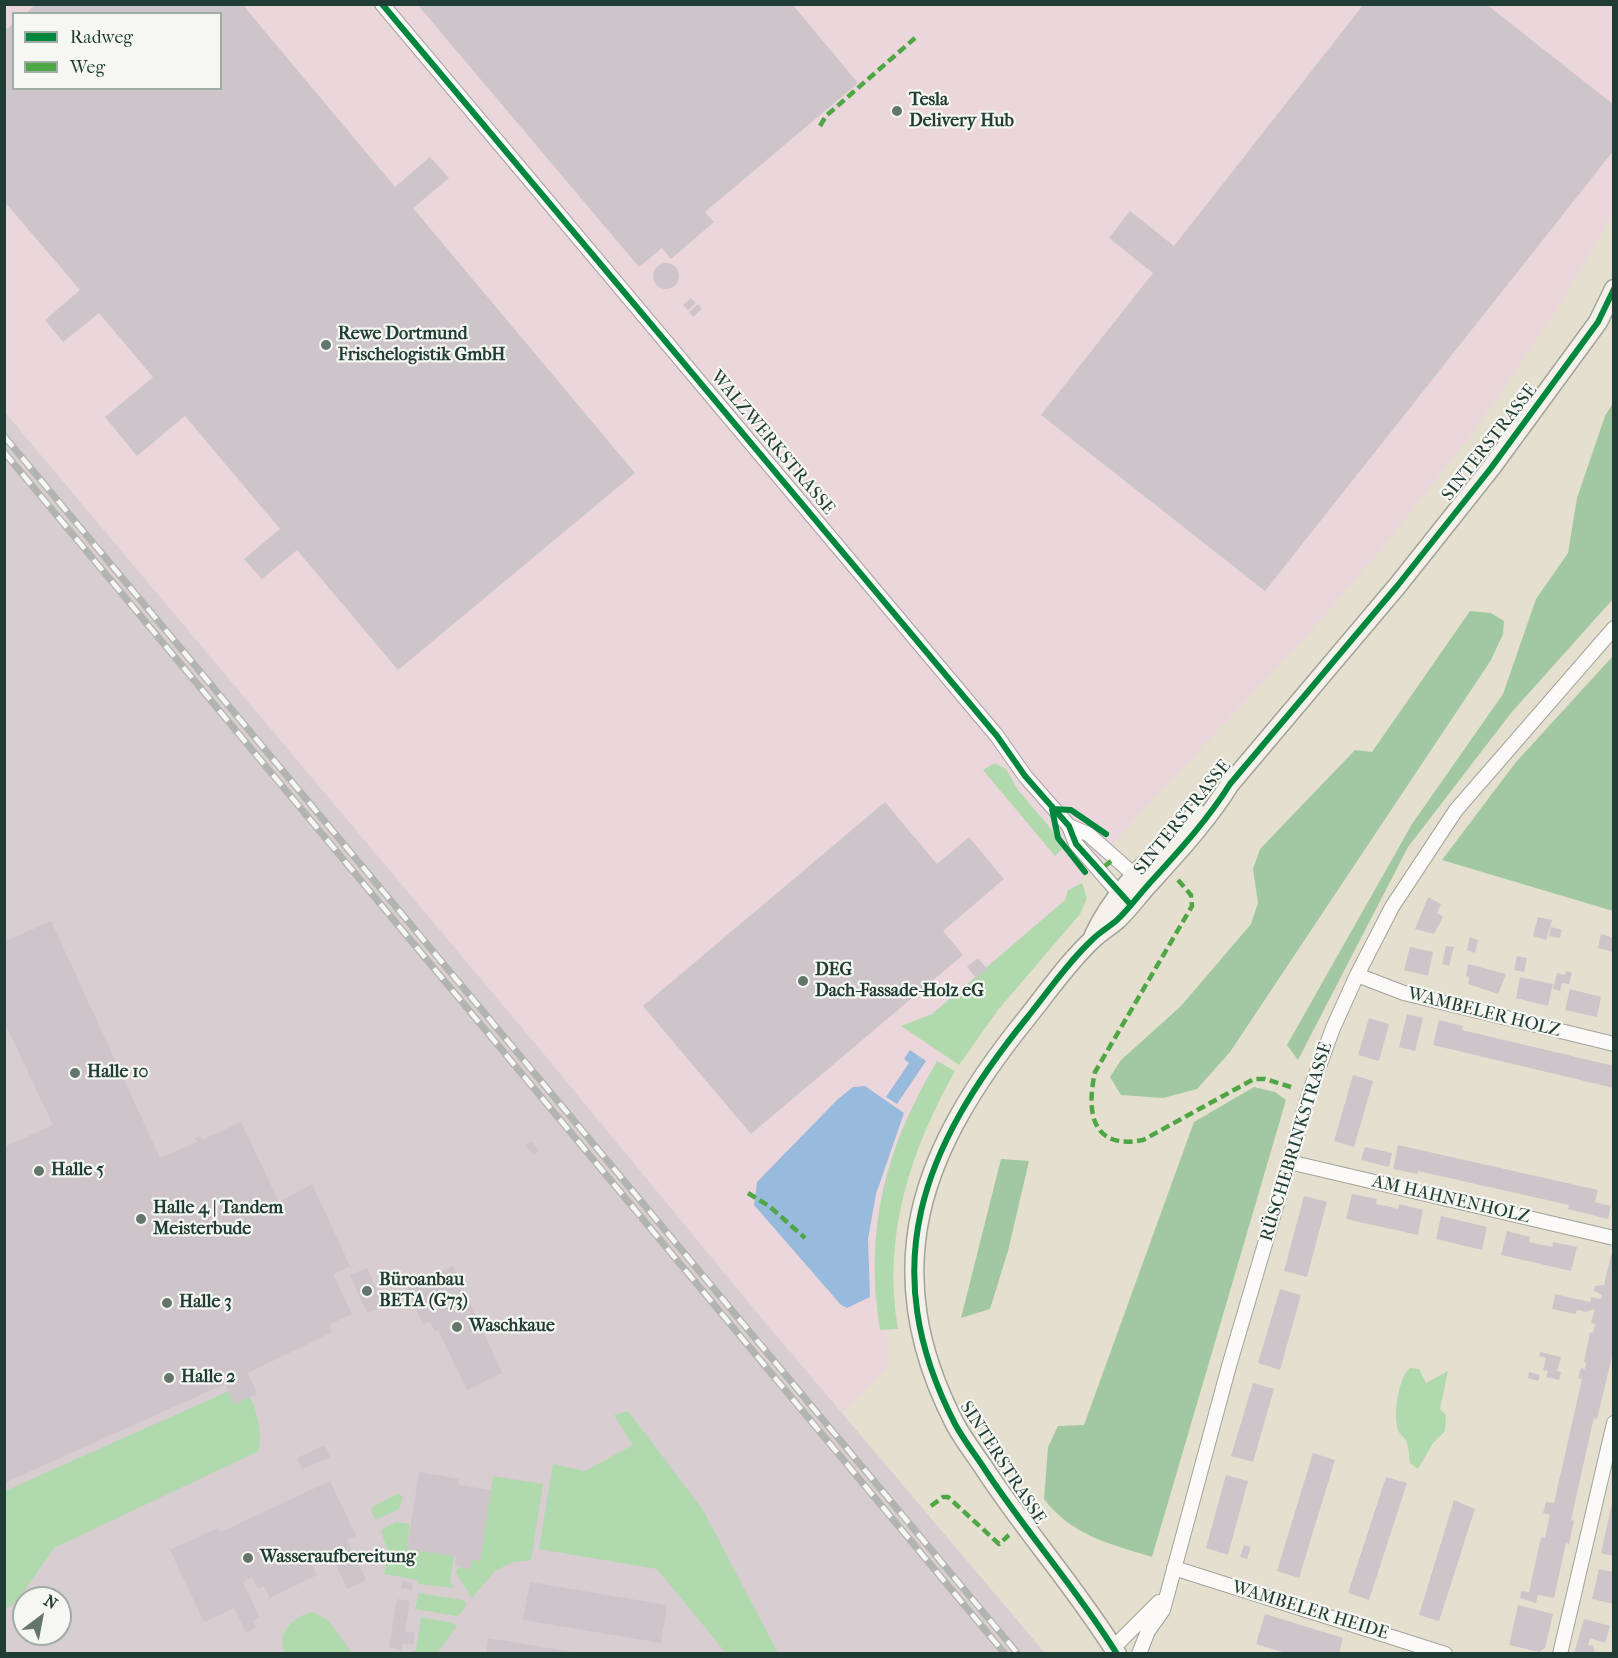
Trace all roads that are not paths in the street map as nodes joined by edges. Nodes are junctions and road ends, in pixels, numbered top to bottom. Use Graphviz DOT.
graph roads {
  1 [pos="382,4"];
  2 [pos="1614,289"];
  3 [pos="1614,308"];
  4 [pos="1598,322"];
  5 [pos="1614,628"];
  6 [pos="1069,826"];
  7 [pos="1140,881"];
  8 [pos="1125,899"];
  9 [pos="1357,975"];
  10 [pos="1614,1044"];
  11 [pos="1289,1162"];
  12 [pos="1614,1238"];
  13 [pos="1614,1423"];
  14 [pos="1174,1568"];
  15 [pos="1167,1591"];
  16 [pos="1115,1651"];
  17 [pos="1139,1653"];
  18 [pos="1445,1653"];
  19 [pos="1560,1653"];
  1 -- 6 [label="street, WALZWERKSTRASSE"];
  2 -- 4 [label="street, SINTERSTRASSE"];
  3 -- 4 [label="street, SINTERSTRASSE"];
  4 -- 7 [label="street, SINTERSTRASSE"];
  5 -- 9 [label="street, RÜSCHEBRINKSTRASSE"];
  6 -- 7 [label="street, WALZWERKSTRASSE"];
  6 -- 8 [label="street, WALZWERKSTRASSE"];
  7 -- 8 [label="street, SINTERSTRASSE"];
  8 -- 16 [label="street, SINTERSTRASSE"];
  9 -- 10 [label="street, WAMBELER HOLZ"];
  9 -- 11 [label="street, RÜSCHEBRINKSTRASSE"];
  11 -- 12 [label="street, AM HAHNENHOLZ"];
  11 -- 14 [label="street, RÜSCHEBRINKSTRASSE"];
  13 -- 19 [label="street"];
  14 -- 15 [label="street, RÜSCHEBRINKSTRASSE"];
  14 -- 18 [label="street, WAMBELER HEIDE"];
  15 -- 16 [label="street, RÜSCHEBRINKSTRASSE"];
  15 -- 17 [label="street, RÜSCHEBRINKSTRASSE"];
}
